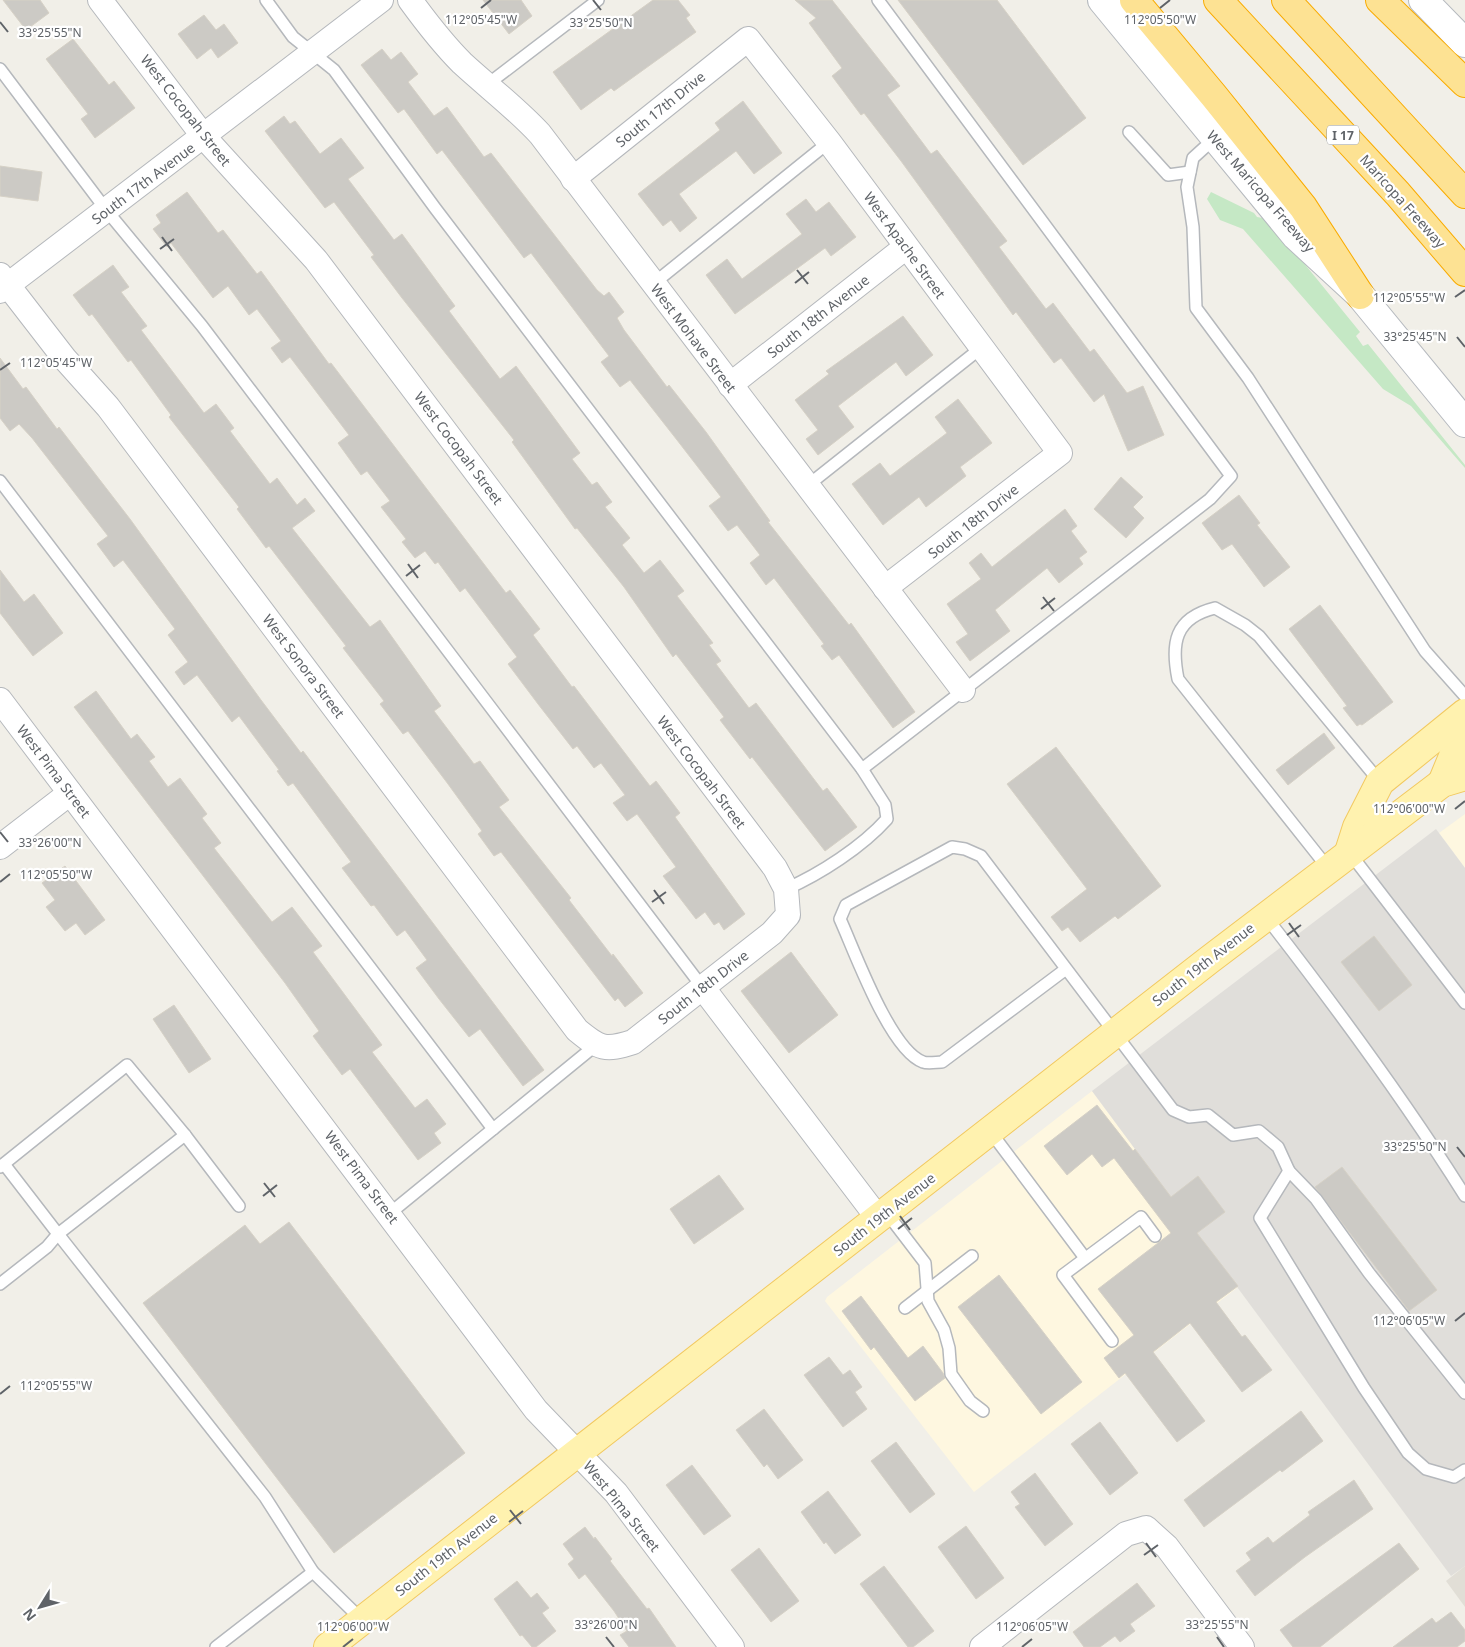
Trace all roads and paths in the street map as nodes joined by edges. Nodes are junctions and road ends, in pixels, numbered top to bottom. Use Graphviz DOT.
graph roads {
  1 [pos="100,0"];
  2 [pos="266,0"];
  3 [pos="381,0"];
  4 [pos="410,0"];
  5 [pos="598,0"];
  6 [pos="878,0"];
  7 [pos="1102,0"];
  8 [pos="1134,0"];
  9 [pos="1218,0"];
  10 [pos="1286,0"];
  11 [pos="1380,0"];
  12 [pos="1423,0"];
  13 [pos="748,38"];
  14 [pos="1465,43"];
  15 [pos="313,52"];
  16 [pos="0,70"];
  17 [pos="1465,83"];
  18 [pos="488,84"];
  19 [pos="1129,132"];
  20 [pos="204,137"];
  21 [pos="1215,138"];
  22 [pos="830,142"];
  23 [pos="1190,172"];
  24 [pos="573,179"];
  25 [pos="1465,194"];
  26 [pos="107,211"];
  27 [pos="906,248"];
  28 [pos="1465,272"];
  29 [pos="3,284"];
  30 [pos="653,284"];
  31 [pos="1360,295"];
  32 [pos="981,348"];
  33 [pos="730,385"];
  34 [pos="1465,423"];
  35 [pos="1060,453"];
  36 [pos="0,481"];
  37 [pos="807,486"];
  38 [pos="885,588"];
  39 [pos="963,690"];
  40 [pos="1465,696"];
  41 [pos="0,700"];
  42 [pos="1465,713"];
  43 [pos="1465,734"];
  44 [pos="862,769"];
  45 [pos="1454,779"];
  46 [pos="1380,782"];
  47 [pos="70,793"];
  48 [pos="0,847"];
  49 [pos="1349,852"];
  50 [pos="1328,868"];
  51 [pos="786,890"];
  52 [pos="788,915"];
  53 [pos="1265,916"];
  54 [pos="1066,969"];
  55 [pos="703,988"];
  56 [pos="1465,1003"];
  57 [pos="1115,1033"];
  58 [pos="604,1047"];
  59 [pos="493,1129"];
  60 [pos="990,1131"];
  61 [pos="185,1135"];
  62 [pos="2,1165"];
  63 [pos="1289,1171"];
  64 [pos="1465,1196"];
  65 [pos="239,1206"];
  66 [pos="389,1214"];
  67 [pos="882,1215"];
  68 [pos="58,1234"];
  69 [pos="1155,1236"];
  70 [pos="972,1256"];
  71 [pos="1085,1258"];
  72 [pos="0,1284"];
  73 [pos="927,1291"];
  74 [pos="905,1308"];
  75 [pos="1112,1341"];
  76 [pos="1465,1393"];
  77 [pos="983,1411"];
  78 [pos="577,1451"];
  79 [pos="1465,1470"];
  80 [pos="314,1572"];
  81 [pos="362,1620"];
  82 [pos="216,1647"];
  83 [pos="328,1647"];
  84 [pos="732,1647"];
  85 [pos="982,1647"];
  86 [pos="1242,1647"];
  1 -- 20 [label="street, West Cocopah Street"];
  2 -- 15 [label="lane"];
  3 -- 15 [label="street, South 17th Avenue"];
  4 -- 18 [label="street, West Mohave Street"];
  5 -- 18 [label="lane"];
  6 -- 39 [label="lane"];
  7 -- 21 [label="main road, West Maricopa Freeway"];
  8 -- 31 [label="highway"];
  9 -- 28 [label="highway, Maricopa Freeway / I 17"];
  10 -- 25 [label="highway"];
  11 -- 17 [label="highway"];
  12 -- 14 [label="main road"];
  13 -- 22 [label="street, West Apache Street"];
  13 -- 24 [label="street, South 17th Drive"];
  15 -- 20 [label="street, South 17th Avenue"];
  15 -- 44 [label="lane"];
  16 -- 26 [label="lane"];
  18 -- 24 [label="street, West Mohave Street"];
  19 -- 23 [label="lane"];
  20 -- 26 [label="street, South 17th Avenue"];
  20 -- 51 [label="street, West Cocopah Street"];
  21 -- 23 [label="lane"];
  21 -- 31 [label="main road, West Maricopa Freeway"];
  22 -- 27 [label="street, West Apache Street"];
  22 -- 30 [label="lane"];
  23 -- 40 [label="lane"];
  24 -- 30 [label="street, West Mohave Street"];
  26 -- 29 [label="street, South 17th Avenue"];
  26 -- 55 [label="lane"];
  27 -- 32 [label="street, West Apache Street"];
  27 -- 33 [label="street, South 18th Avenue"];
  29 -- 58 [label="street, West Sonora Street"];
  30 -- 33 [label="street, West Mohave Street"];
  31 -- 34 [label="main road, West Maricopa Freeway"];
  32 -- 35 [label="street, West Apache Street"];
  32 -- 37 [label="lane"];
  33 -- 37 [label="street, West Mohave Street"];
  35 -- 38 [label="street, South 18th Drive"];
  36 -- 59 [label="lane"];
  37 -- 38 [label="street, West Mohave Street"];
  38 -- 39 [label="street, West Mohave Street"];
  39 -- 44 [label="lane"];
  41 -- 47 [label="street, West Pima Street"];
  42 -- 46 [label="main road"];
  43 -- 45 [label="main road, South 19th Avenue"];
  44 -- 51 [label="lane"];
  45 -- 49 [label="main road, South 19th Avenue"];
  46 -- 49 [label="main road"];
  46 -- 50 [label="lane"];
  47 -- 48 [label="street"];
  47 -- 66 [label="street, West Pima Street"];
  49 -- 50 [label="main road, South 19th Avenue"];
  49 -- 56 [label="lane"];
  50 -- 53 [label="main road, South 19th Avenue"];
  51 -- 52 [label="street, West Cocopah Street"];
  52 -- 55 [label="street, South 18th Drive"];
  53 -- 57 [label="main road, South 19th Avenue"];
  53 -- 64 [label="lane"];
  54 -- 54 [label="lane"];
  54 -- 57 [label="lane"];
  55 -- 58 [label="street, South 18th Drive"];
  55 -- 67 [label="street"];
  57 -- 60 [label="main road, South 19th Avenue"];
  57 -- 63 [label="lane"];
  58 -- 59 [label="lane"];
  59 -- 66 [label="lane"];
  60 -- 67 [label="main road, South 19th Avenue"];
  60 -- 71 [label="lane"];
  61 -- 62 [label="lane"];
  61 -- 65 [label="lane"];
  61 -- 68 [label="lane"];
  62 -- 68 [label="lane"];
  63 -- 76 [label="lane"];
  63 -- 79 [label="lane"];
  66 -- 78 [label="street, West Pima Street"];
  67 -- 73 [label="lane"];
  67 -- 78 [label="main road, South 19th Avenue"];
  68 -- 72 [label="lane"];
  68 -- 80 [label="lane"];
  69 -- 71 [label="lane"];
  70 -- 73 [label="lane"];
  71 -- 75 [label="lane"];
  73 -- 74 [label="lane"];
  73 -- 77 [label="lane"];
  78 -- 81 [label="main road, South 19th Avenue"];
  78 -- 84 [label="street, West Pima Street"];
  80 -- 81 [label="lane"];
  80 -- 82 [label="lane"];
  81 -- 83 [label="main road, South 19th Avenue"];
  85 -- 86 [label="street"];
}
